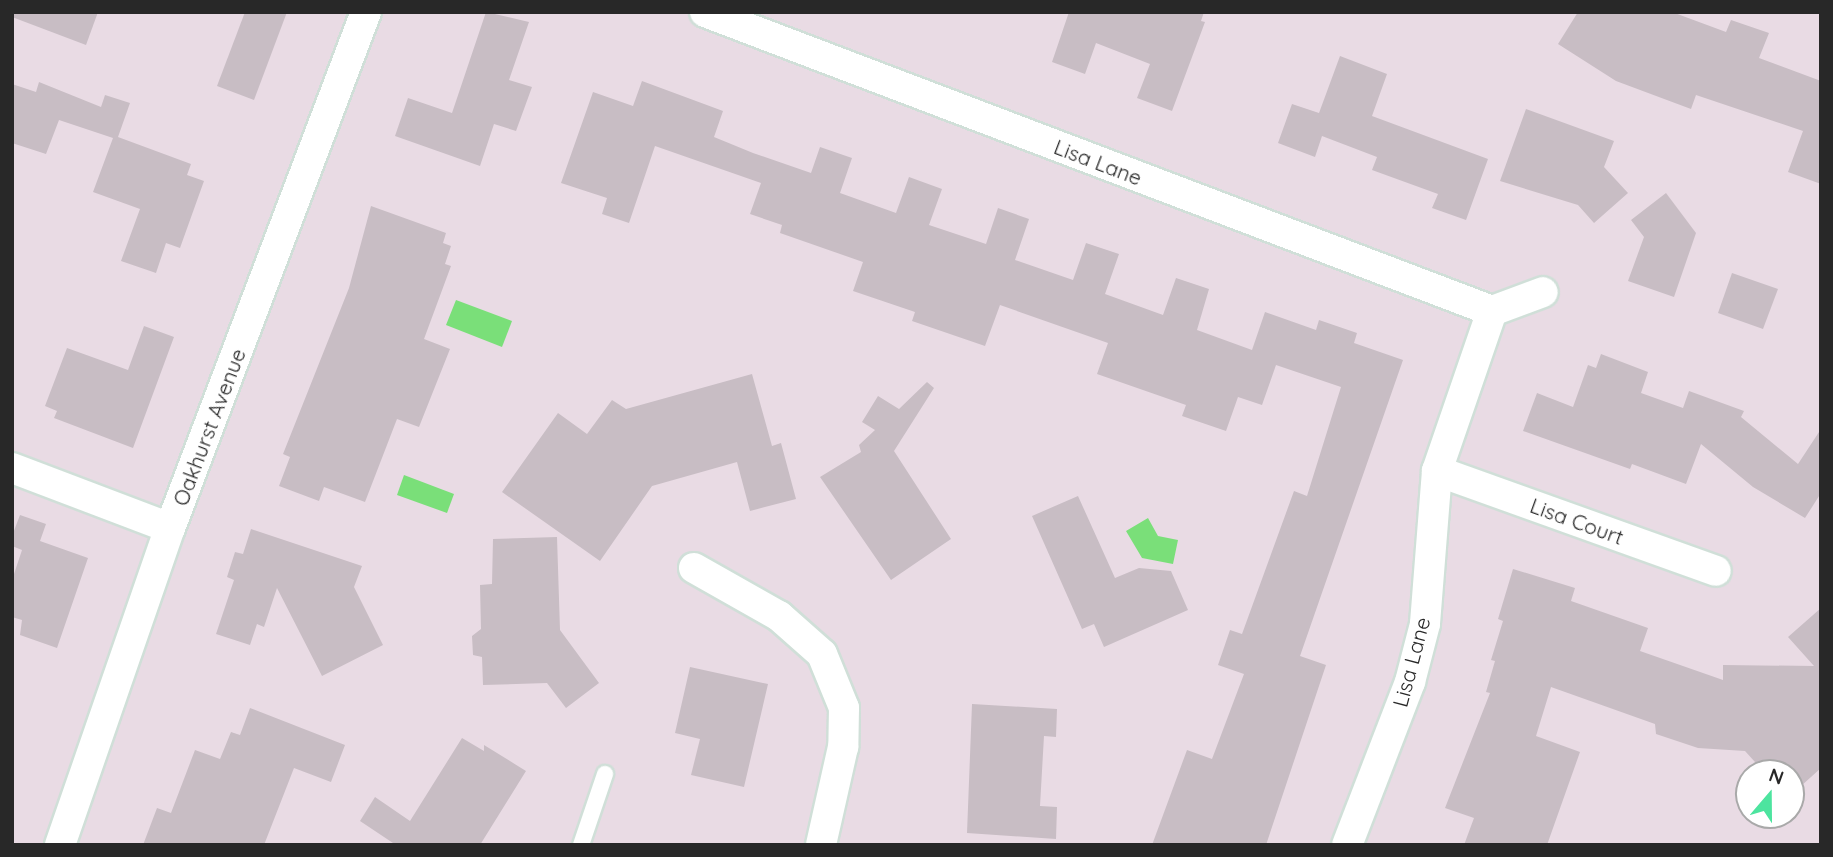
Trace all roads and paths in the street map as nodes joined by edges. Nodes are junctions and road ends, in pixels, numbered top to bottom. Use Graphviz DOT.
graph roads {
  1 [pos="366,12"];
  2 [pos="705,12"];
  3 [pos="1543,292"];
  4 [pos="1492,311"];
  5 [pos="12,468"];
  6 [pos="1437,471"];
  7 [pos="170,528"];
  8 [pos="694,568"];
  9 [pos="1716,571"];
  10 [pos="605,774"];
  11 [pos="60,845"];
  12 [pos="581,845"];
  13 [pos="821,845"];
  14 [pos="1347,845"];
  1 -- 7 [label="street, Oakhurst Avenue"];
  2 -- 4 [label="street, Lisa Lane"];
  3 -- 4 [label="street"];
  4 -- 6 [label="street, Lisa Lane"];
  5 -- 7 [label="street"];
  6 -- 9 [label="street, Lisa Court"];
  6 -- 14 [label="street, Lisa Lane"];
  7 -- 11 [label="street, Oakhurst Avenue"];
  8 -- 13 [label="street"];
  10 -- 12 [label="lane"];
}
